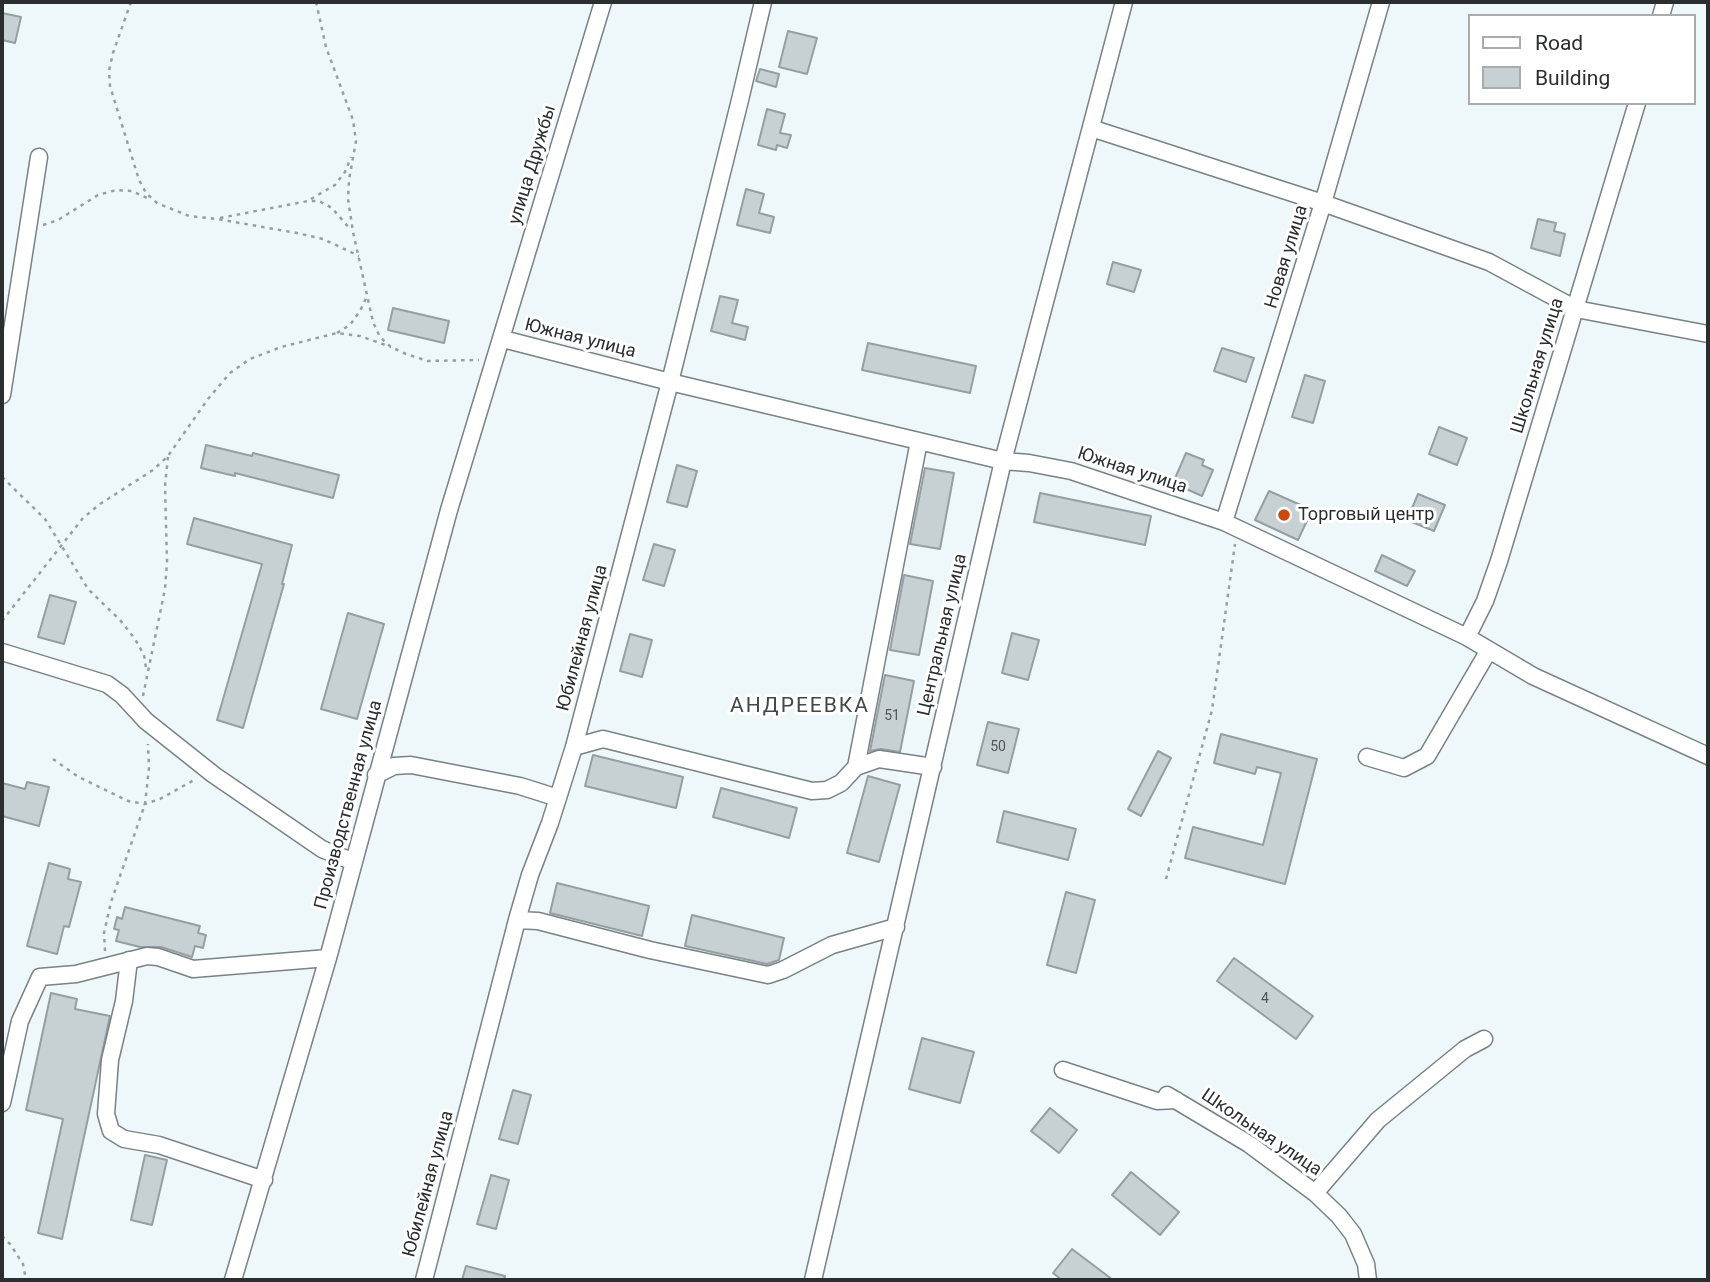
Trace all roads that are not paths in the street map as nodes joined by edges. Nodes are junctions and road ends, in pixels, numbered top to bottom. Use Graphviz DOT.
graph roads {
  1 [pos="603,2"];
  2 [pos="762,2"];
  3 [pos="1124,2"];
  4 [pos="1381,2"];
  5 [pos="1636,105"];
  6 [pos="1091,128"];
  7 [pos="39,157"];
  8 [pos="1323,203"];
  9 [pos="1576,309"];
  10 [pos="1708,334"];
  11 [pos="503,339"];
  12 [pos="670,382"];
  13 [pos="2,395"];
  14 [pos="919,441"];
  15 [pos="1003,461"];
  16 [pos="1231,525"];
  17 [pos="1467,638"];
  18 [pos="1489,650"];
  19 [pos="2,652"];
  20 [pos="581,719"];
  21 [pos="603,739"];
  22 [pos="574,747"];
  23 [pos="1708,756"];
  24 [pos="1367,757"];
  25 [pos="856,767"];
  26 [pos="933,767"];
  27 [pos="376,775"];
  28 [pos="558,798"];
  29 [pos="354,862"];
  30 [pos="517,920"];
  31 [pos="896,927"];
  32 [pos="328,958"];
  33 [pos="129,960"];
  34 [pos="1484,1039"];
  35 [pos="1063,1070"];
  36 [pos="2,1103"];
  37 [pos="264,1180"];
  38 [pos="1315,1193"];
  39 [pos="233,1280"];
  40 [pos="424,1280"];
  41 [pos="813,1280"];
  42 [pos="1368,1280"];
  1 -- 11 [label="street, улица Дружбы"];
  2 -- 12 [label="street, Юбилейная улица"];
  3 -- 6 [label="street, Центральная улица"];
  4 -- 8 [label="street, Новая улица"];
  5 -- 9 [label="street, Школьная улица"];
  6 -- 8 [label="street"];
  6 -- 15 [label="street, Центральная улица"];
  7 -- 13 [label="street"];
  8 -- 9 [label="street"];
  8 -- 16 [label="street, Новая улица"];
  9 -- 10 [label="street"];
  9 -- 17 [label="street, Школьная улица"];
  11 -- 12 [label="street, Южная улица"];
  11 -- 27 [label="street, Производственная улица"];
  12 -- 14 [label="street, Южная улица"];
  12 -- 20 [label="street, Юбилейная улица"];
  14 -- 15 [label="street, Южная улица"];
  14 -- 25 [label="street"];
  15 -- 16 [label="street, Южная улица"];
  15 -- 26 [label="street, Центральная улица"];
  16 -- 17 [label="street, Южная улица"];
  17 -- 18 [label="street, Южная улица"];
  18 -- 23 [label="street, Южная улица"];
  18 -- 24 [label="street"];
  19 -- 29 [label="street"];
  20 -- 21 [label="street"];
  20 -- 22 [label="street, Юбилейная улица"];
  21 -- 22 [label="street"];
  21 -- 25 [label="street"];
  22 -- 28 [label="street, Юбилейная улица"];
  25 -- 26 [label="street"];
  26 -- 31 [label="street, Центральная улица"];
  27 -- 28 [label="street"];
  27 -- 29 [label="street, Производственная улица"];
  28 -- 30 [label="street, Юбилейная улица"];
  29 -- 32 [label="street, Производственная улица"];
  30 -- 31 [label="street"];
  30 -- 40 [label="street, Юбилейная улица"];
  31 -- 41 [label="street, Центральная улица"];
  32 -- 33 [label="street"];
  32 -- 37 [label="street, Производственная улица"];
  33 -- 36 [label="street"];
  33 -- 37 [label="street"];
  34 -- 38 [label="street"];
  35 -- 38 [label="street, Школьная улица"];
  37 -- 39 [label="street, Производственная улица"];
  38 -- 42 [label="street, Школьная улица"];
}
